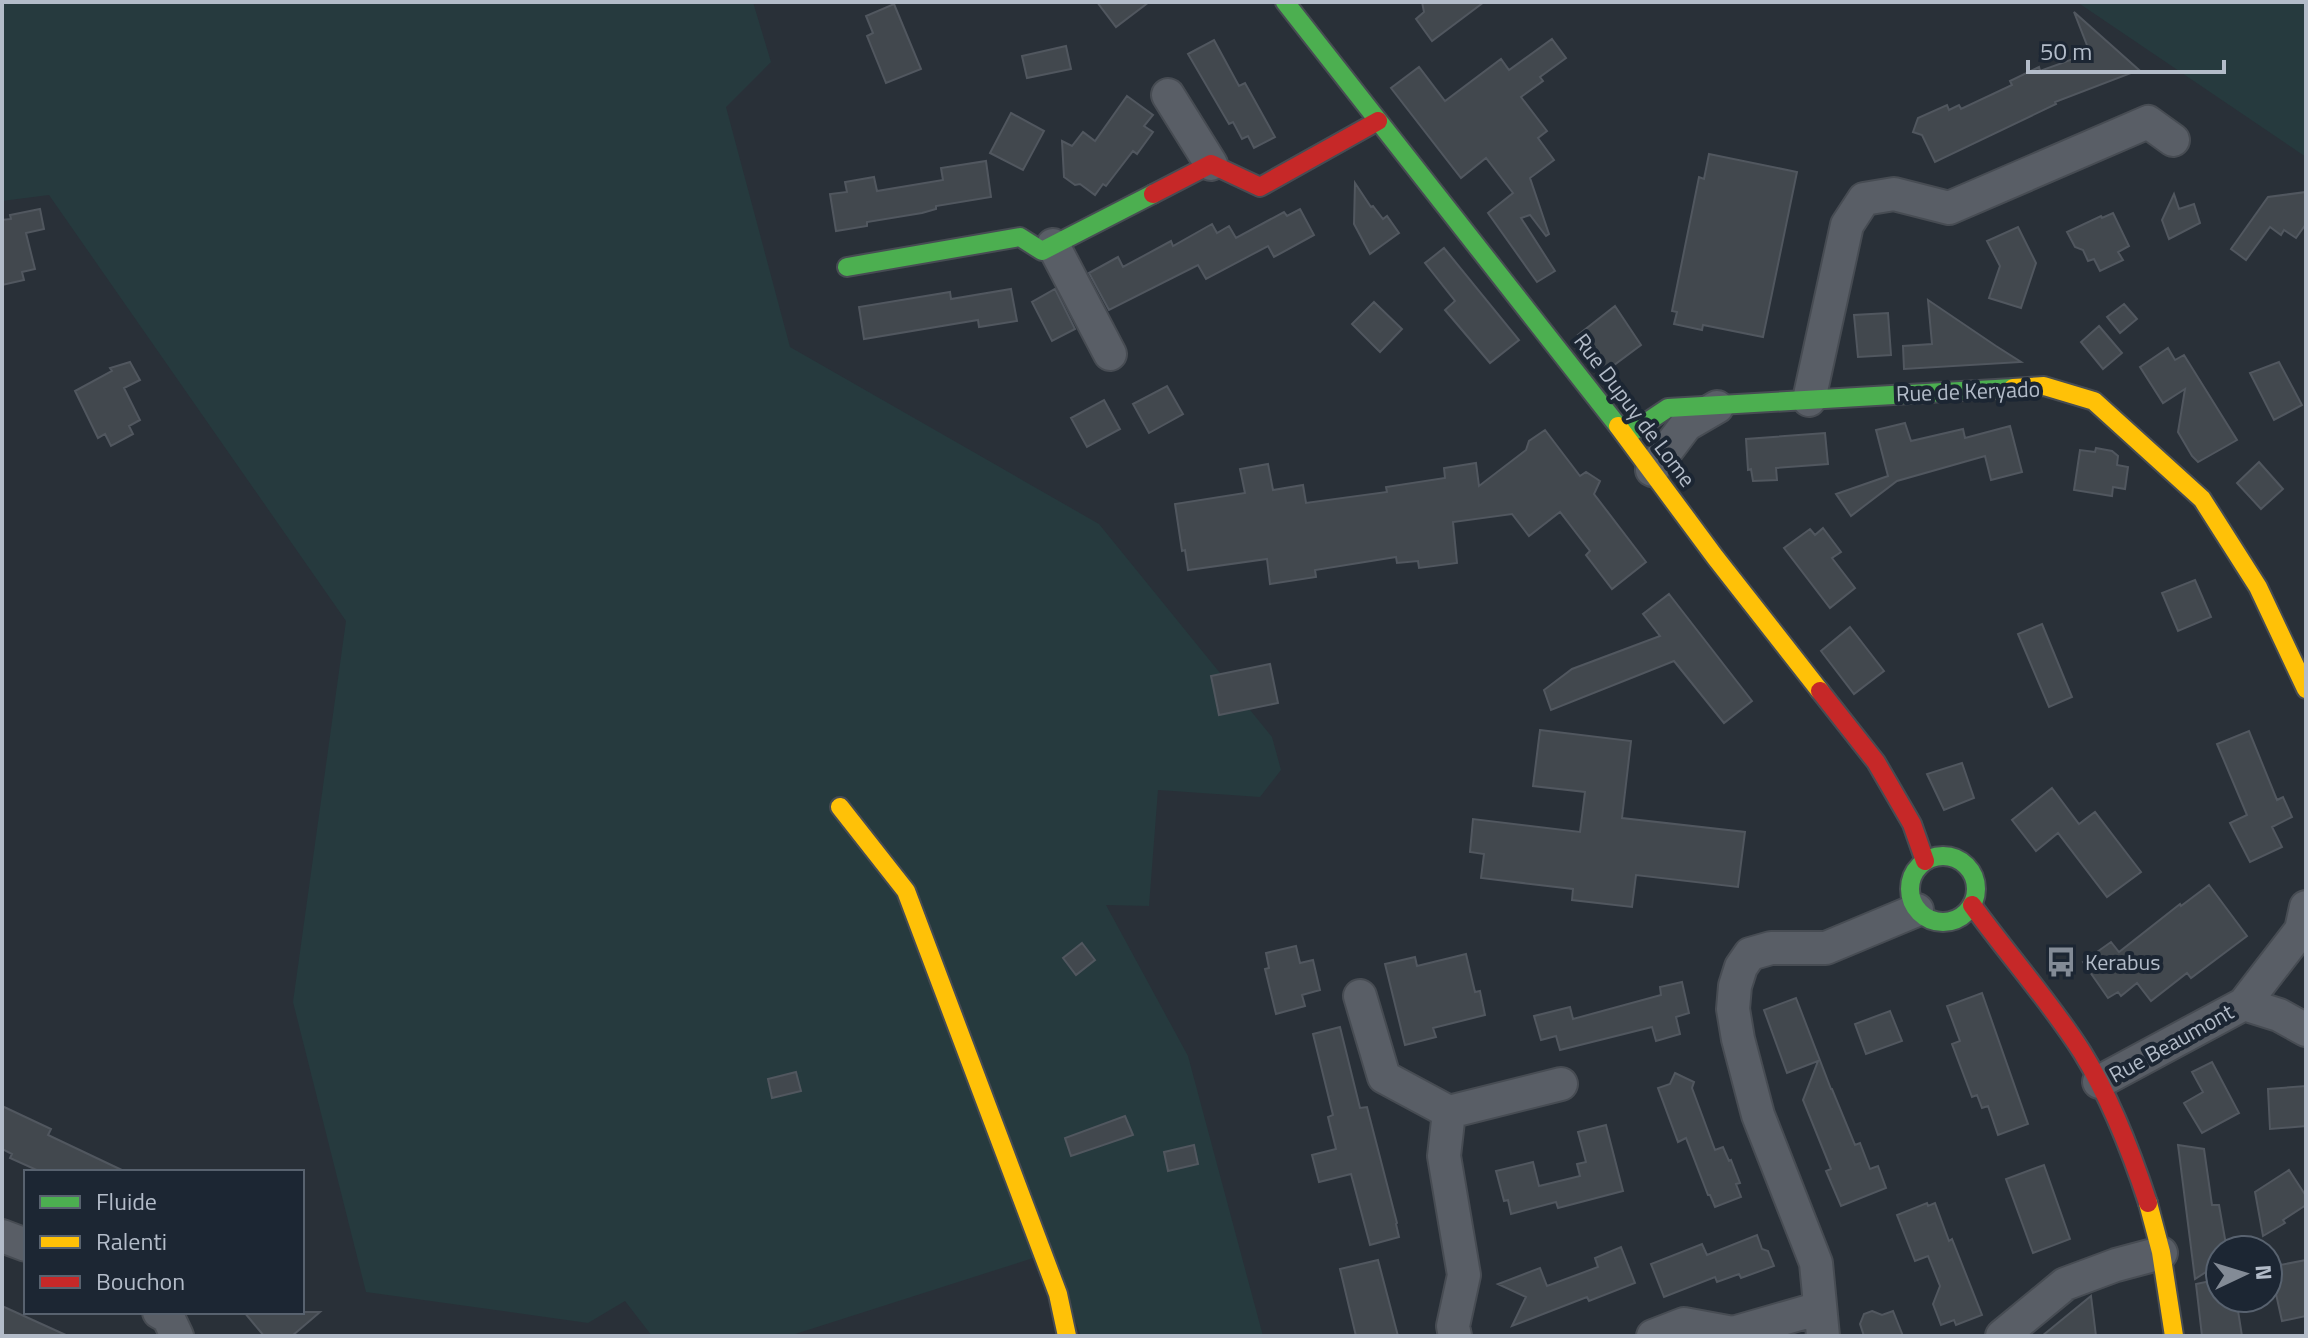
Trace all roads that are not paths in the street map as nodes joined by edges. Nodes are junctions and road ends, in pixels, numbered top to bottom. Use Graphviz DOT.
graph roads {
  1 [pos="1285,2"];
  2 [pos="1168,95"];
  3 [pos="1378,121"];
  4 [pos="2173,140"];
  5 [pos="1211,164"];
  6 [pos="1053,245"];
  7 [pos="847,267"];
  8 [pos="1110,354"];
  9 [pos="1809,400"];
  10 [pos="1718,407"];
  11 [pos="1626,436"];
  12 [pos="1652,470"];
  13 [pos="2306,689"];
  14 [pos="840,807"];
  15 [pos="1925,861"];
  16 [pos="1972,905"];
  17 [pos="2306,907"];
  18 [pos="1917,910"];
  19 [pos="1360,996"];
  20 [pos="2244,1004"];
  21 [pos="2306,1030"];
  22 [pos="2099,1082"];
  23 [pos="1561,1084"];
  24 [pos="1449,1112"];
  25 [pos="2,1236"];
  26 [pos="24,1244"];
  27 [pos="2161,1253"];
  28 [pos="163,1314"];
  29 [pos="1821,1322"];
  30 [pos="177,1336"];
  31 [pos="1067,1336"];
  32 [pos="1455,1336"];
  33 [pos="1653,1336"];
  34 [pos="2002,1336"];
  35 [pos="2174,1336"];
  1 -- 3 [label="street, Rue Dupuy de Lome"];
  2 -- 5 [label="street"];
  3 -- 5 [label="street"];
  3 -- 11 [label="street, Rue Dupuy de Lome"];
  4 -- 9 [label="street"];
  5 -- 6 [label="street"];
  6 -- 7 [label="street"];
  6 -- 8 [label="street"];
  9 -- 10 [label="street, Rue de Keryado"];
  9 -- 13 [label="street, Rue de Keryado"];
  10 -- 11 [label="street, Rue de Keryado"];
  10 -- 12 [label="street, Rue de Keryado"];
  11 -- 12 [label="street, Rue Dupuy de Lome"];
  12 -- 15 [label="street, Rue Dupuy de Lome"];
  14 -- 31 [label="street"];
  15 -- 16 [label="street"];
  15 -- 18 [label="street"];
  16 -- 18 [label="street"];
  16 -- 22 [label="street"];
  17 -- 20 [label="street, Rue Beaumont"];
  18 -- 29 [label="street"];
  19 -- 24 [label="street"];
  20 -- 21 [label="street, Rue Beaumont"];
  20 -- 22 [label="street, Rue Beaumont"];
  22 -- 27 [label="street"];
  23 -- 24 [label="street"];
  24 -- 32 [label="street"];
  25 -- 26 [label="street"];
  27 -- 34 [label="street"];
  27 -- 35 [label="street"];
  28 -- 30 [label="street"];
  29 -- 33 [label="street"];
}
